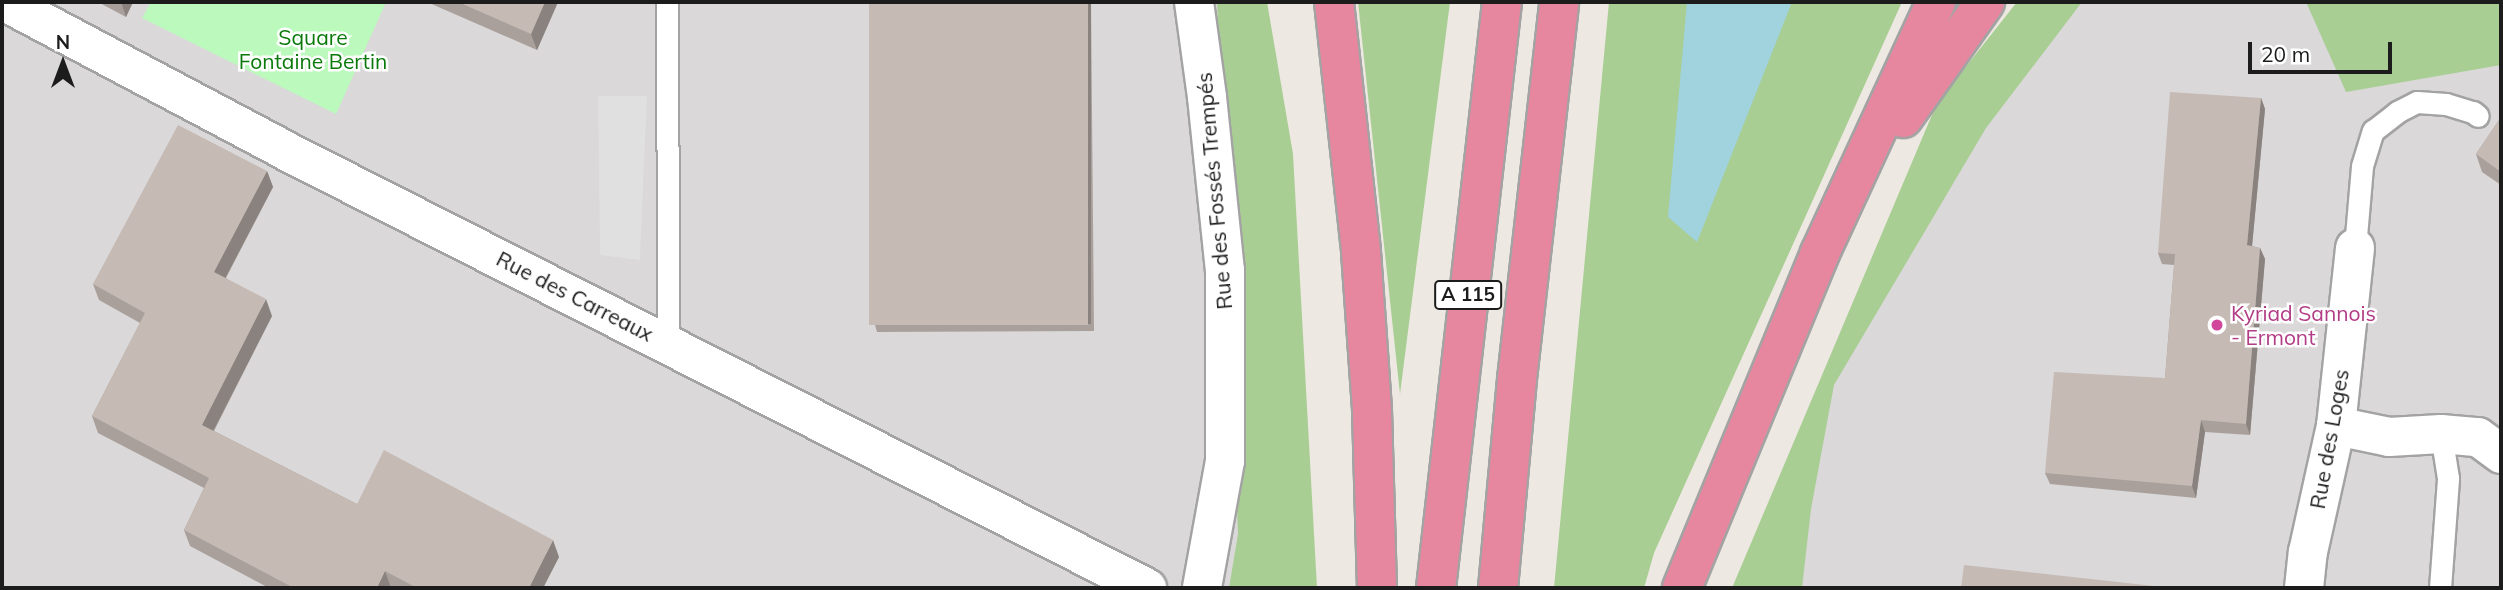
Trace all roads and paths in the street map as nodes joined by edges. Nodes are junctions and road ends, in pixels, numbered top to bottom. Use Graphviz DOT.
graph roads {
  1 [pos="5,2"];
  2 [pos="667,2"];
  3 [pos="1194,2"];
  4 [pos="1334,2"];
  5 [pos="1502,2"];
  6 [pos="1559,2"];
  7 [pos="1936,2"];
  8 [pos="1985,2"];
  9 [pos="2478,116"];
  10 [pos="1844,204"];
  11 [pos="2355,247"];
  12 [pos="668,343"];
  13 [pos="2336,426"];
  14 [pos="2441,433"];
  15 [pos="2501,454"];
  16 [pos="1147,588"];
  17 [pos="1202,588"];
  18 [pos="1377,588"];
  19 [pos="1436,588"];
  20 [pos="1498,588"];
  21 [pos="1682,588"];
  22 [pos="2304,588"];
  23 [pos="2440,588"];
  1 -- 12 [label="street, Rue des Carreaux"];
  2 -- 12 [label="lane"];
  3 -- 17 [label="street, Rue des Fossés Trempés"];
  4 -- 18 [label="highway"];
  5 -- 19 [label="highway, A 115"];
  6 -- 20 [label="highway, A 115"];
  7 -- 10 [label="highway"];
  8 -- 10 [label="highway"];
  9 -- 11 [label="lane"];
  10 -- 21 [label="highway"];
  11 -- 13 [label="street, Rue des Loges"];
  12 -- 16 [label="street, Rue des Carreaux"];
  13 -- 14 [label="street"];
  13 -- 22 [label="street, Rue des Loges"];
  14 -- 15 [label="street"];
  14 -- 23 [label="lane"];
}
